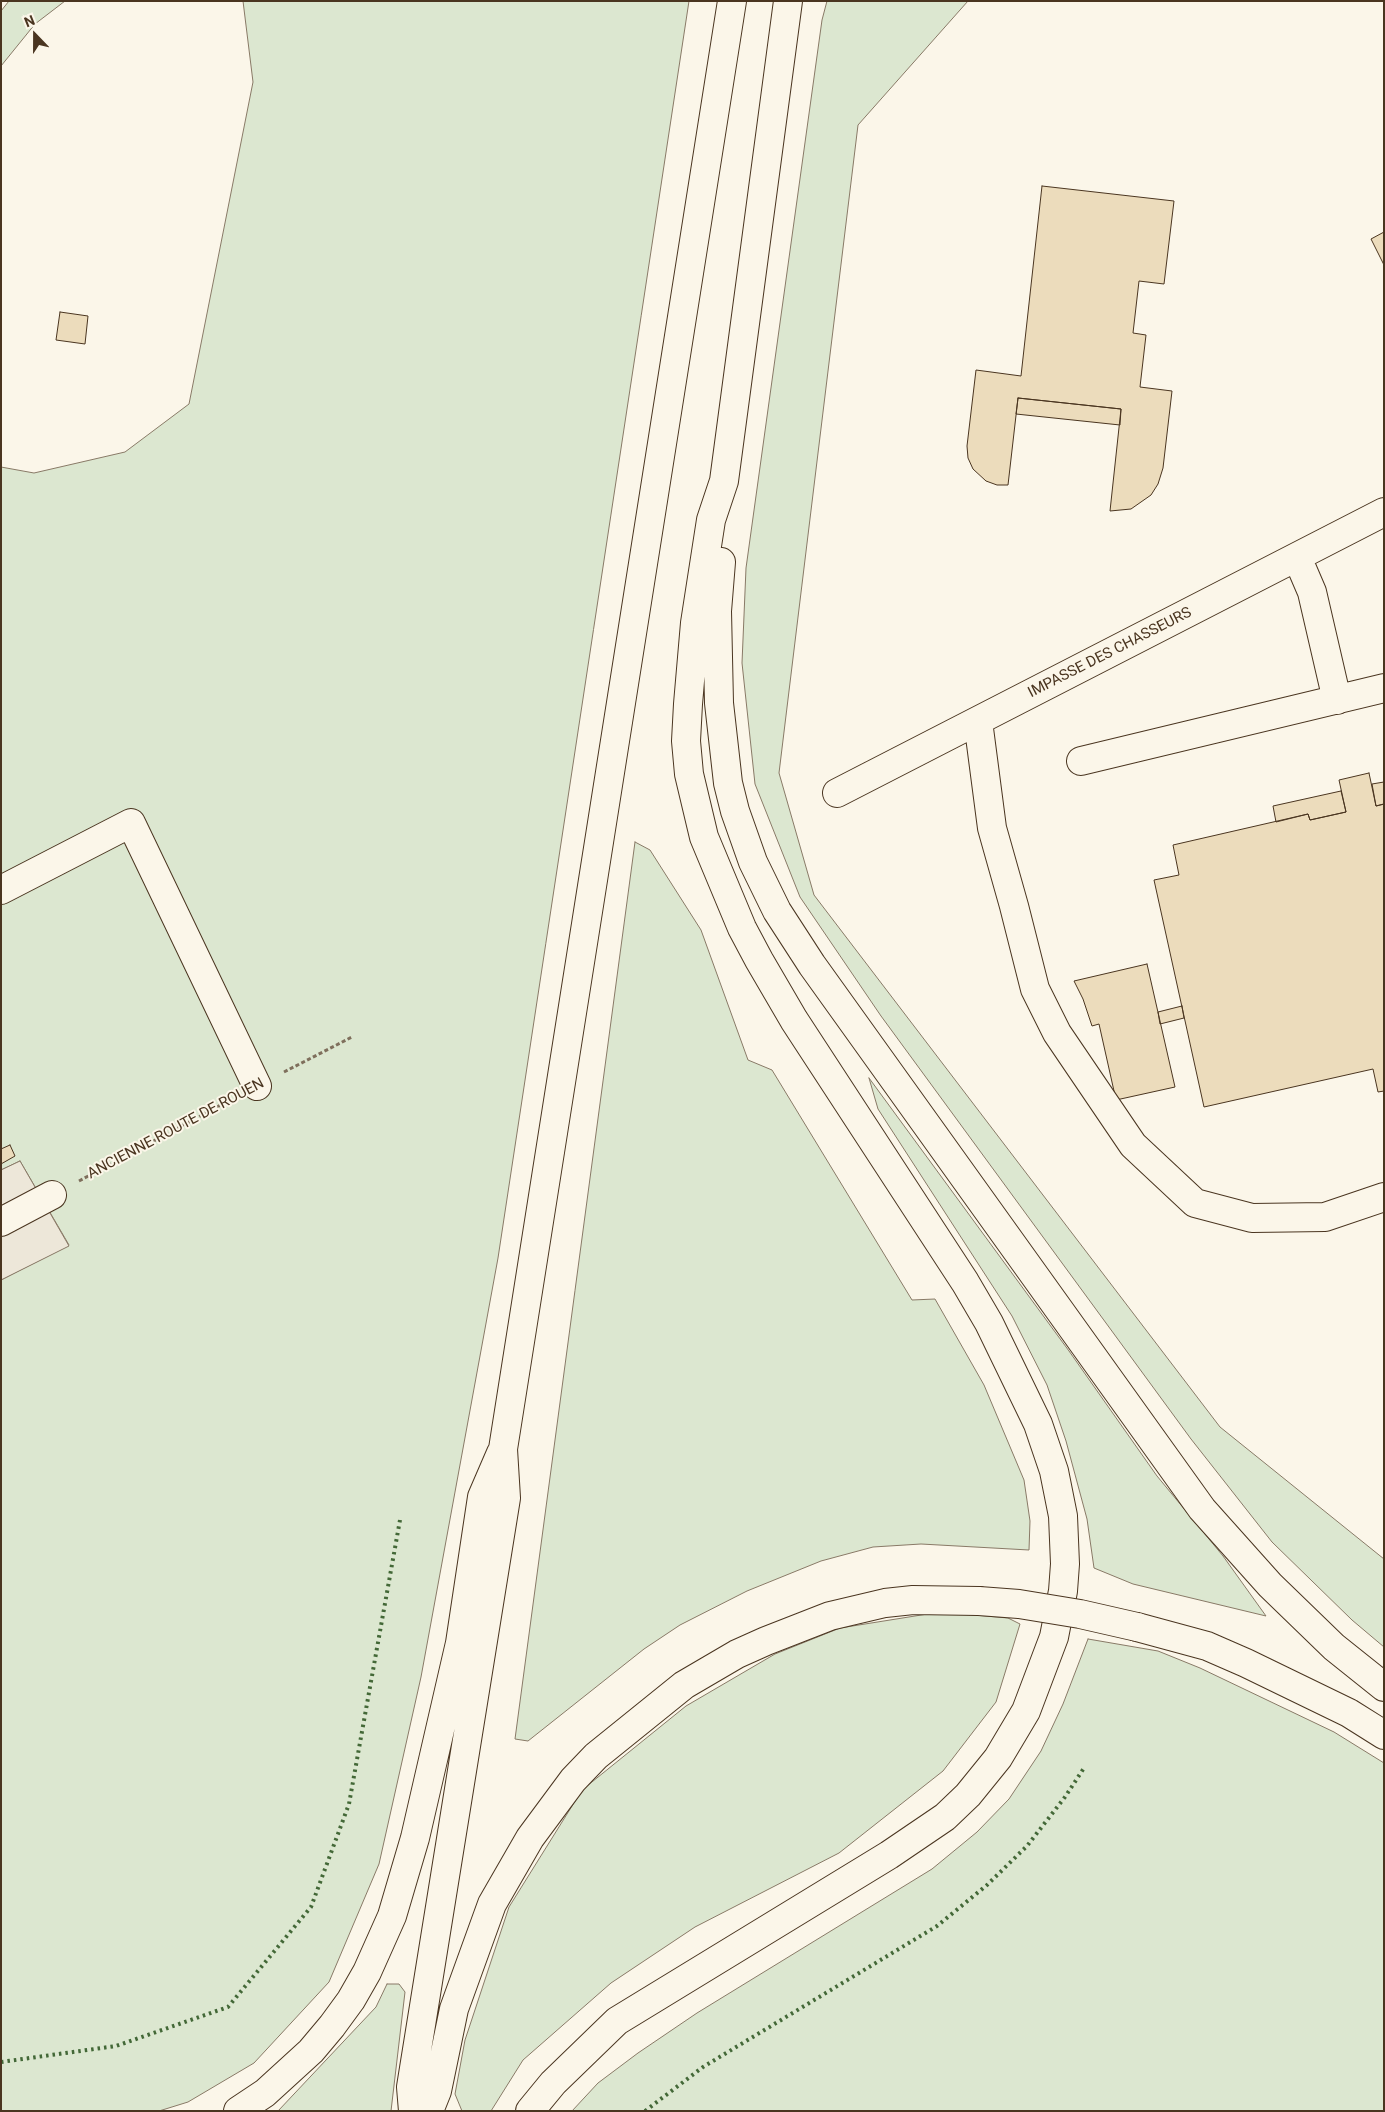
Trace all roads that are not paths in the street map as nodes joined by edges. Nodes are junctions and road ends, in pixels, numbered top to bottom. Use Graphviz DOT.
graph roads {
  1 [pos="732,1"];
  2 [pos="788,1"];
  3 [pos="724,481"];
  4 [pos="1384,512"];
  5 [pos="1297,556"];
  6 [pos="1384,688"];
  7 [pos="1337,700"];
  8 [pos="978,721"];
  9 [pos="1082,761"];
  10 [pos="837,793"];
  11 [pos="1,890"];
  12 [pos="257,1086"];
  13 [pos="52,1195"];
  14 [pos="1384,1197"];
  15 [pos="1,1222"];
  16 [pos="503,1449"];
  17 [pos="1384,1687"];
  18 [pos="1384,1734"];
  19 [pos="238,2111"];
  20 [pos="413,2111"];
  21 [pos="429,2111"];
  22 [pos="530,2111"];
  1 -- 16 [label="main road"];
  2 -- 3 [label="main road"];
  3 -- 17 [label="main road"];
  3 -- 22 [label="main road"];
  4 -- 5 [label="main road, IMPASSE DES CHASSEURS"];
  5 -- 7 [label="main road"];
  5 -- 8 [label="main road, IMPASSE DES CHASSEURS"];
  6 -- 7 [label="main road"];
  7 -- 9 [label="main road"];
  8 -- 10 [label="main road, IMPASSE DES CHASSEURS"];
  8 -- 14 [label="main road"];
  11 -- 12 [label="main road"];
  13 -- 15 [label="main road"];
  16 -- 19 [label="main road"];
  16 -- 20 [label="main road"];
  18 -- 21 [label="main road, bridge"];
}
